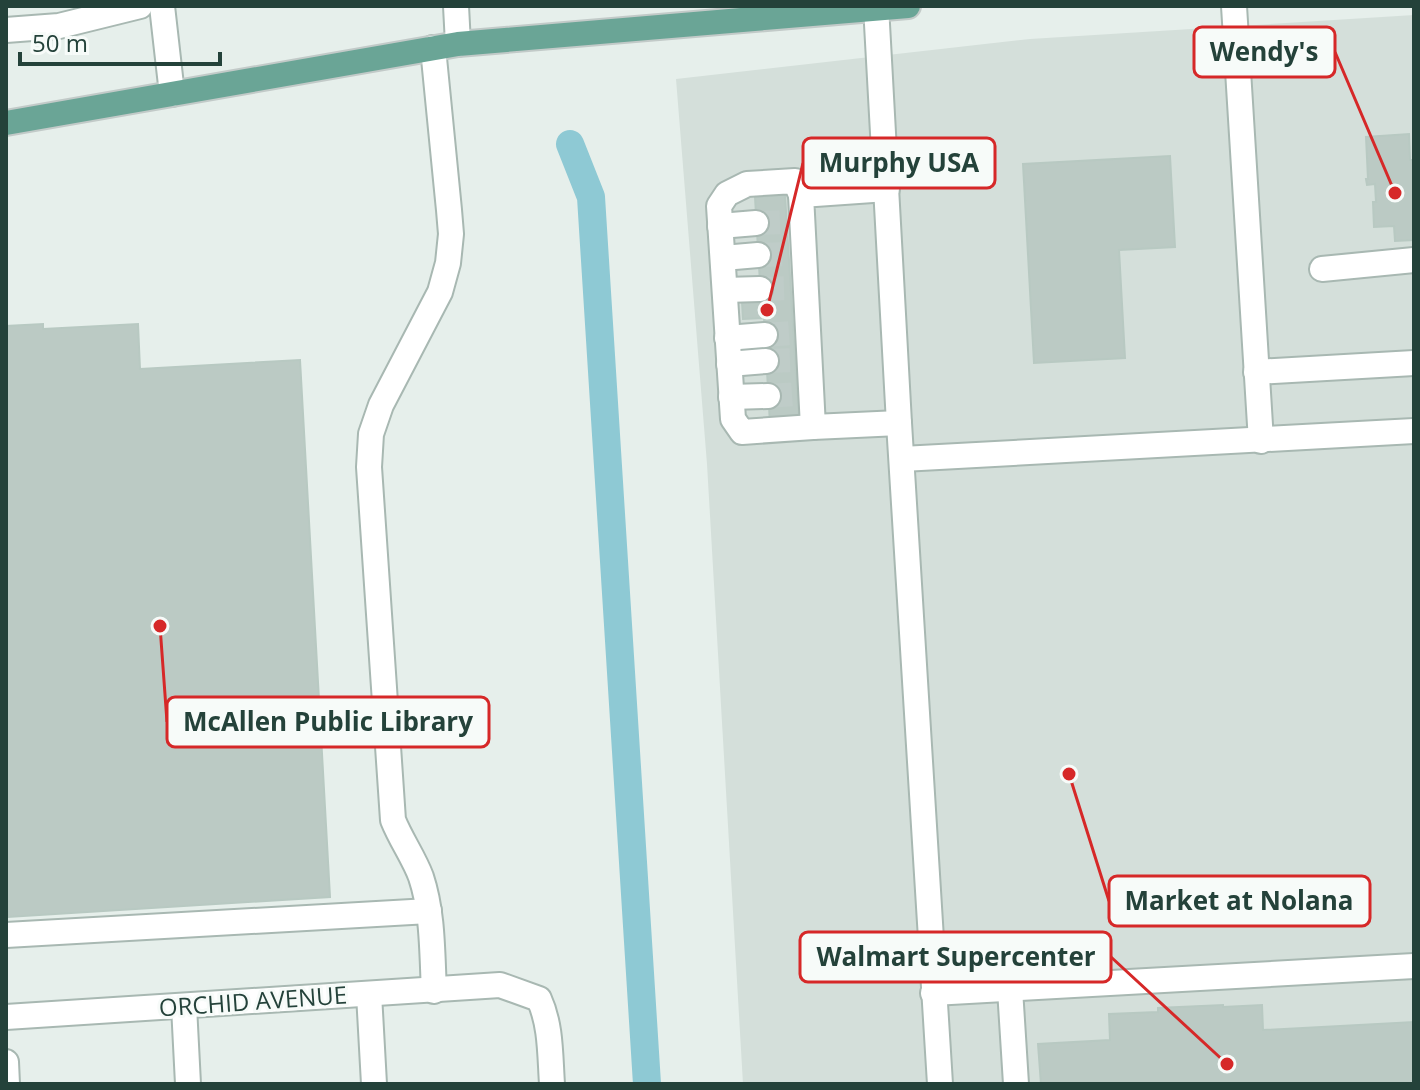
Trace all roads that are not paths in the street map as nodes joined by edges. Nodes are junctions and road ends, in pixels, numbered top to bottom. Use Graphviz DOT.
graph roads {
  1 [pos="140,6"];
  2 [pos="162,6"];
  3 [pos="456,6"];
  4 [pos="908,6"];
  5 [pos="1234,6"];
  6 [pos="876,7"];
  7 [pos="6,30"];
  8 [pos="458,44"];
  9 [pos="433,48"];
  10 [pos="172,94"];
  11 [pos="6,123"];
  12 [pos="887,189"];
  13 [pos="801,195"];
  14 [pos="756,223"];
  15 [pos="720,226"];
  16 [pos="758,255"];
  17 [pos="723,258"];
  18 [pos="1414,260"];
  19 [pos="1322,269"];
  20 [pos="760,289"];
  21 [pos="725,290"];
  22 [pos="765,335"];
  23 [pos="727,338"];
  24 [pos="766,361"];
  25 [pos="1414,363"];
  26 [pos="729,364"];
  27 [pos="1256,372"];
  28 [pos="768,396"];
  29 [pos="731,397"];
  30 [pos="899,423"];
  31 [pos="813,427"];
  32 [pos="1414,431"];
  33 [pos="1261,441"];
  34 [pos="902,459"];
  35 [pos="429,911"];
  36 [pos="6,935"];
  37 [pos="1414,966"];
  38 [pos="1010,989"];
  39 [pos="434,991"];
  40 [pos="933,993"];
  41 [pos="369,994"];
  42 [pos="184,1006"];
  43 [pos="6,1017"];
  44 [pos="6,1062"];
  45 [pos="7,1084"];
  46 [pos="188,1084"];
  47 [pos="374,1084"];
  48 [pos="552,1084"];
  49 [pos="940,1084"];
  50 [pos="1016,1084"];
  1 -- 7 [label="street"];
  2 -- 10 [label="street"];
  3 -- 8 [label="street"];
  4 -- 6 [label="main road"];
  5 -- 27 [label="street"];
  6 -- 8 [label="main road"];
  6 -- 12 [label="street"];
  8 -- 9 [label="main road"];
  9 -- 10 [label="main road"];
  9 -- 35 [label="street"];
  10 -- 11 [label="main road"];
  12 -- 13 [label="street"];
  12 -- 30 [label="street"];
  13 -- 15 [label="street"];
  13 -- 31 [label="street"];
  14 -- 15 [label="street"];
  15 -- 17 [label="street"];
  16 -- 17 [label="street"];
  17 -- 21 [label="street"];
  18 -- 19 [label="street"];
  20 -- 21 [label="street"];
  21 -- 23 [label="street"];
  22 -- 23 [label="street"];
  23 -- 26 [label="street"];
  24 -- 26 [label="street"];
  25 -- 27 [label="street"];
  26 -- 29 [label="street"];
  27 -- 33 [label="street"];
  28 -- 29 [label="street"];
  29 -- 31 [label="street"];
  30 -- 31 [label="street"];
  30 -- 34 [label="street"];
  32 -- 33 [label="street"];
  33 -- 34 [label="street"];
  34 -- 40 [label="street"];
  35 -- 36 [label="street"];
  35 -- 39 [label="street"];
  37 -- 38 [label="street"];
  38 -- 40 [label="street"];
  38 -- 50 [label="street"];
  39 -- 41 [label="street, ORCHID AVENUE"];
  39 -- 48 [label="street, ORCHID AVENUE"];
  40 -- 49 [label="street"];
  41 -- 42 [label="street, ORCHID AVENUE"];
  41 -- 47 [label="street"];
  42 -- 43 [label="street, ORCHID AVENUE"];
  42 -- 46 [label="street"];
  44 -- 45 [label="street"];
}
